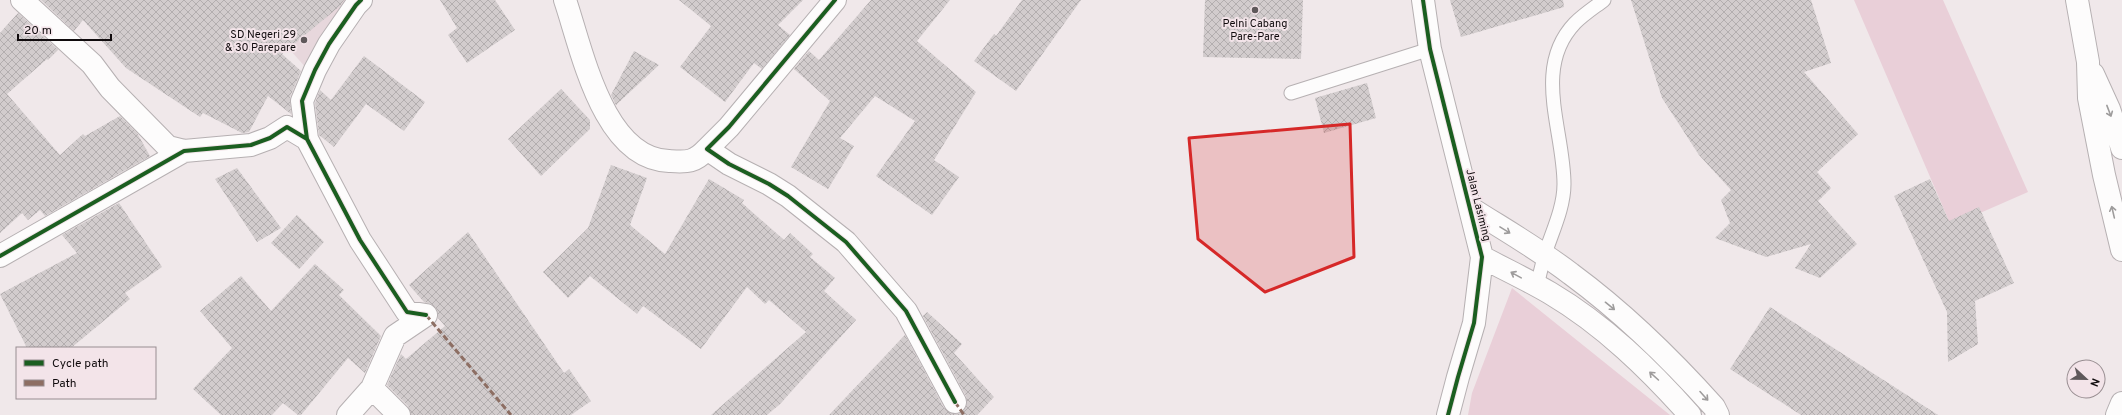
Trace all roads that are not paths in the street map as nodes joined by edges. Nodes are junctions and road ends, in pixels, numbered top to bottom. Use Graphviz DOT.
graph roads {
  1 [pos="22,0"];
  2 [pos="361,0"];
  3 [pos="566,0"];
  4 [pos="835,0"];
  5 [pos="1423,0"];
  6 [pos="1604,0"];
  7 [pos="2077,0"];
  8 [pos="1430,49"];
  9 [pos="2088,62"];
  10 [pos="1291,93"];
  11 [pos="306,139"];
  12 [pos="2122,148"];
  13 [pos="707,149"];
  14 [pos="184,151"];
  15 [pos="1472,209"];
  16 [pos="2122,250"];
  17 [pos="0,256"];
  18 [pos="1545,256"];
  19 [pos="1482,257"];
  20 [pos="1536,287"];
  21 [pos="372,388"];
  22 [pos="955,402"];
  23 [pos="2122,403"];
  24 [pos="348,415"];
  25 [pos="399,415"];
  26 [pos="1448,415"];
  27 [pos="1690,415"];
  28 [pos="1718,415"];
  29 [pos="2117,415"];
  1 -- 14 [label="main road"];
  2 -- 11 [label="main road"];
  3 -- 13 [label="main road"];
  4 -- 13 [label="main road"];
  5 -- 8 [label="main road, Jalan Lasiming"];
  6 -- 18 [label="lane"];
  7 -- 9 [label="main road"];
  8 -- 10 [label="lane"];
  8 -- 15 [label="main road, Jalan Lasiming"];
  9 -- 12 [label="main road, one-way"];
  16 -- 9 [label="main road, one-way"];
  11 -- 14 [label="main road"];
  11 -- 21 [label="main road"];
  13 -- 22 [label="main road"];
  14 -- 17 [label="main road"];
  15 -- 18 [label="main road, one-way"];
  15 -- 19 [label="main road, Jalan Lasiming"];
  18 -- 20 [label="lane"];
  18 -- 28 [label="main road, one-way"];
  20 -- 19 [label="main road, one-way"];
  19 -- 26 [label="main road, Jalan Lasiming"];
  27 -- 20 [label="main road, one-way"];
  21 -- 24 [label="main road"];
  21 -- 25 [label="main road"];
  23 -- 29 [label="main road"];
}
